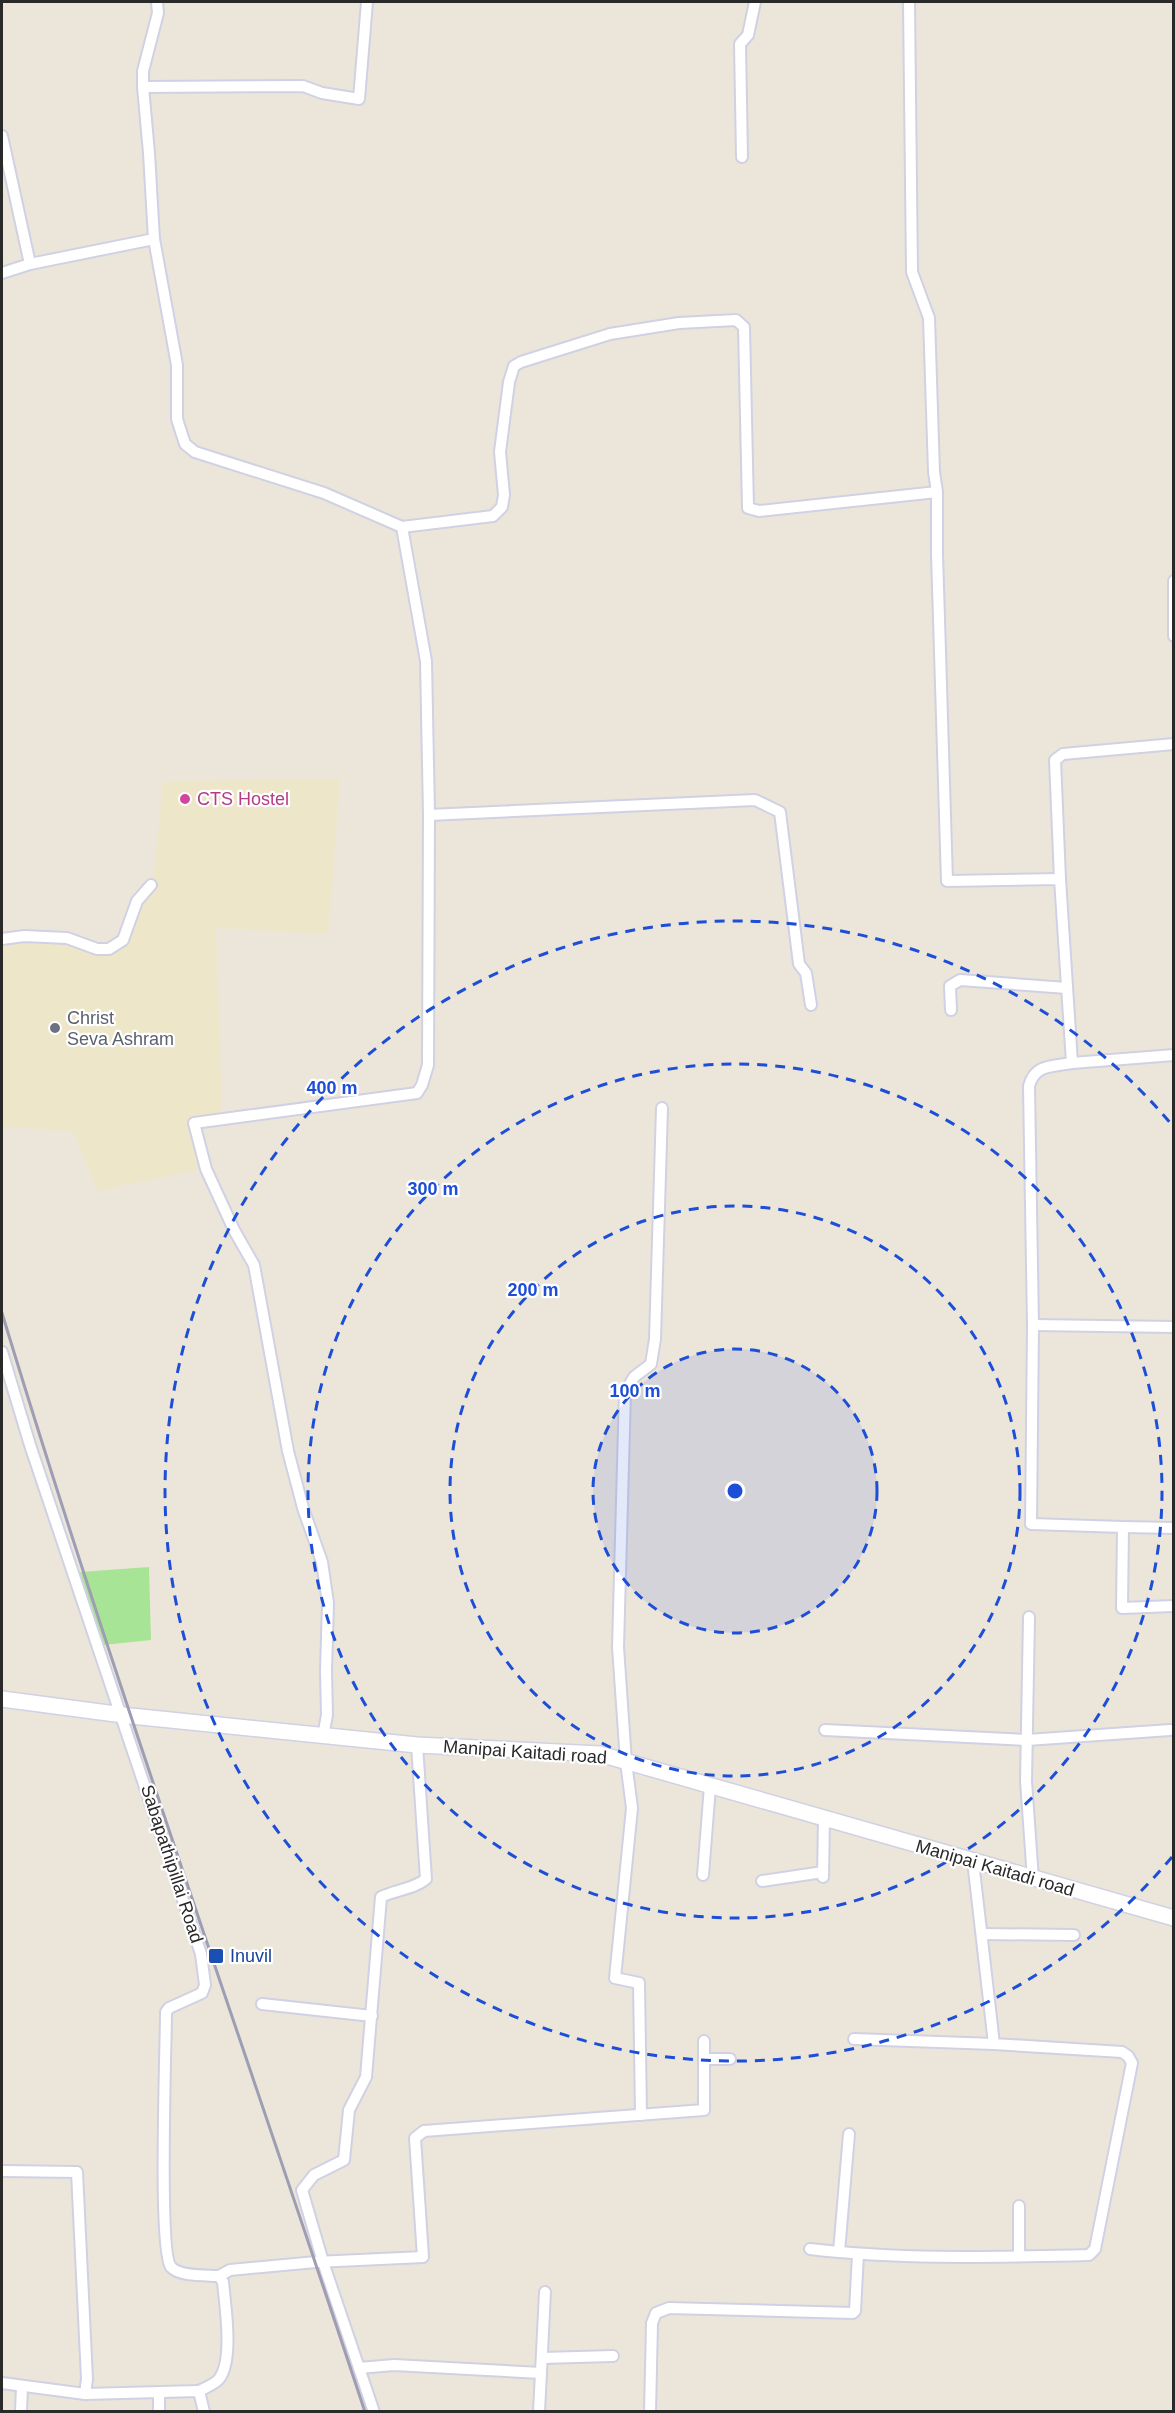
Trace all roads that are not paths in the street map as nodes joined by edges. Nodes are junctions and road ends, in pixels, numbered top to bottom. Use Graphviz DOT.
graph roads {
  1 [pos="157,2"];
  2 [pos="367,2"];
  3 [pos="754,2"];
  4 [pos="909,2"];
  5 [pos="142,87"];
  6 [pos="2,141"];
  7 [pos="742,157"];
  8 [pos="154,239"];
  9 [pos="30,264"];
  10 [pos="2,273"];
  11 [pos="937,492"];
  12 [pos="402,527"];
  13 [pos="1173,581"];
  14 [pos="1173,636"];
  15 [pos="1173,744"];
  16 [pos="429,815"];
  17 [pos="1060,879"];
  18 [pos="152,885"];
  19 [pos="2,939"];
  20 [pos="1067,987"];
  21 [pos="811,1005"];
  22 [pos="951,1010"];
  23 [pos="1173,1055"];
  24 [pos="1072,1064"];
  25 [pos="662,1108"];
  26 [pos="1033,1325"];
  27 [pos="1173,1327"];
  28 [pos="2,1352"];
  29 [pos="1123,1527"];
  30 [pos="1173,1528"];
  31 [pos="1173,1606"];
  32 [pos="1029,1617"];
  33 [pos="2,1699"];
  34 [pos="123,1715"];
  35 [pos="825,1730"];
  36 [pos="1170,1730"];
  37 [pos="323,1736"];
  38 [pos="1027,1740"];
  39 [pos="417,1745"];
  40 [pos="626,1762"];
  41 [pos="710,1786"];
  42 [pos="824,1818"];
  43 [pos="973,1861"];
  44 [pos="703,1875"];
  45 [pos="1033,1879"];
  46 [pos="762,1881"];
  47 [pos="1173,1918"];
  48 [pos="982,1934"];
  49 [pos="1074,1935"];
  50 [pos="262,2004"];
  51 [pos="372,2016"];
  52 [pos="854,2040"];
  53 [pos="704,2041"];
  54 [pos="994,2044"];
  55 [pos="704,2059"];
  56 [pos="730,2059"];
  57 [pos="641,2115"];
  58 [pos="849,2134"];
  59 [pos="2,2171"];
  60 [pos="1019,2206"];
  61 [pos="810,2249"];
  62 [pos="839,2252"];
  63 [pos="858,2254"];
  64 [pos="1019,2256"];
  65 [pos="323,2262"];
  66 [pos="219,2277"];
  67 [pos="545,2292"];
  68 [pos="613,2356"];
  69 [pos="542,2358"];
  70 [pos="359,2367"];
  71 [pos="541,2373"];
  72 [pos="2,2383"];
  73 [pos="22,2386"];
  74 [pos="199,2391"];
  75 [pos="159,2392"];
  76 [pos="85,2394"];
  77 [pos="21,2412"];
  78 [pos="159,2412"];
  79 [pos="204,2412"];
  80 [pos="374,2412"];
  81 [pos="539,2412"];
  82 [pos="650,2412"];
  1 -- 5 [label="street"];
  2 -- 5 [label="street"];
  3 -- 7 [label="street"];
  4 -- 11 [label="street"];
  5 -- 8 [label="street"];
  6 -- 9 [label="street"];
  8 -- 9 [label="street"];
  8 -- 12 [label="street"];
  9 -- 10 [label="street"];
  11 -- 12 [label="street"];
  11 -- 17 [label="street"];
  12 -- 16 [label="street"];
  13 -- 14 [label="street"];
  15 -- 17 [label="street"];
  16 -- 21 [label="street"];
  16 -- 37 [label="street"];
  17 -- 20 [label="street"];
  18 -- 19 [label="street"];
  20 -- 22 [label="street"];
  20 -- 24 [label="street"];
  23 -- 24 [label="street"];
  24 -- 26 [label="street"];
  25 -- 40 [label="street"];
  26 -- 27 [label="street"];
  26 -- 29 [label="street"];
  28 -- 34 [label="street, Sabapathipillai Road"];
  29 -- 30 [label="street"];
  29 -- 31 [label="street"];
  32 -- 38 [label="street"];
  33 -- 34 [label="main road, Manipai Kaitadi road"];
  34 -- 37 [label="main road, Manipai Kaitadi road"];
  34 -- 66 [label="street, Sabapathipillai Road"];
  35 -- 38 [label="street"];
  36 -- 38 [label="street"];
  37 -- 39 [label="main road, Manipai Kaitadi road"];
  38 -- 45 [label="street"];
  39 -- 40 [label="main road, Manipai Kaitadi road"];
  39 -- 51 [label="street"];
  40 -- 41 [label="main road, Manipai Kaitadi road"];
  40 -- 57 [label="street"];
  41 -- 42 [label="main road, Manipai Kaitadi road"];
  41 -- 44 [label="street"];
  42 -- 43 [label="main road, Manipai Kaitadi road"];
  42 -- 46 [label="street"];
  43 -- 45 [label="main road, Manipai Kaitadi road"];
  43 -- 48 [label="street"];
  45 -- 47 [label="main road, Manipai Kaitadi road"];
  48 -- 49 [label="street"];
  48 -- 54 [label="street"];
  50 -- 51 [label="street"];
  51 -- 65 [label="street"];
  52 -- 54 [label="street"];
  53 -- 55 [label="street"];
  54 -- 64 [label="street"];
  55 -- 56 [label="street"];
  55 -- 57 [label="street"];
  57 -- 65 [label="street"];
  58 -- 62 [label="street"];
  59 -- 76 [label="street"];
  60 -- 64 [label="street"];
  61 -- 62 [label="street"];
  62 -- 63 [label="street"];
  63 -- 64 [label="street"];
  63 -- 82 [label="street"];
  65 -- 66 [label="street"];
  65 -- 70 [label="street"];
  66 -- 74 [label="street"];
  67 -- 69 [label="street"];
  68 -- 69 [label="street"];
  69 -- 71 [label="street"];
  70 -- 71 [label="street"];
  70 -- 80 [label="street"];
  71 -- 81 [label="street"];
  72 -- 73 [label="street"];
  73 -- 76 [label="street"];
  73 -- 77 [label="street"];
  74 -- 75 [label="street"];
  74 -- 79 [label="street"];
  75 -- 76 [label="street"];
  75 -- 78 [label="street"];
}
